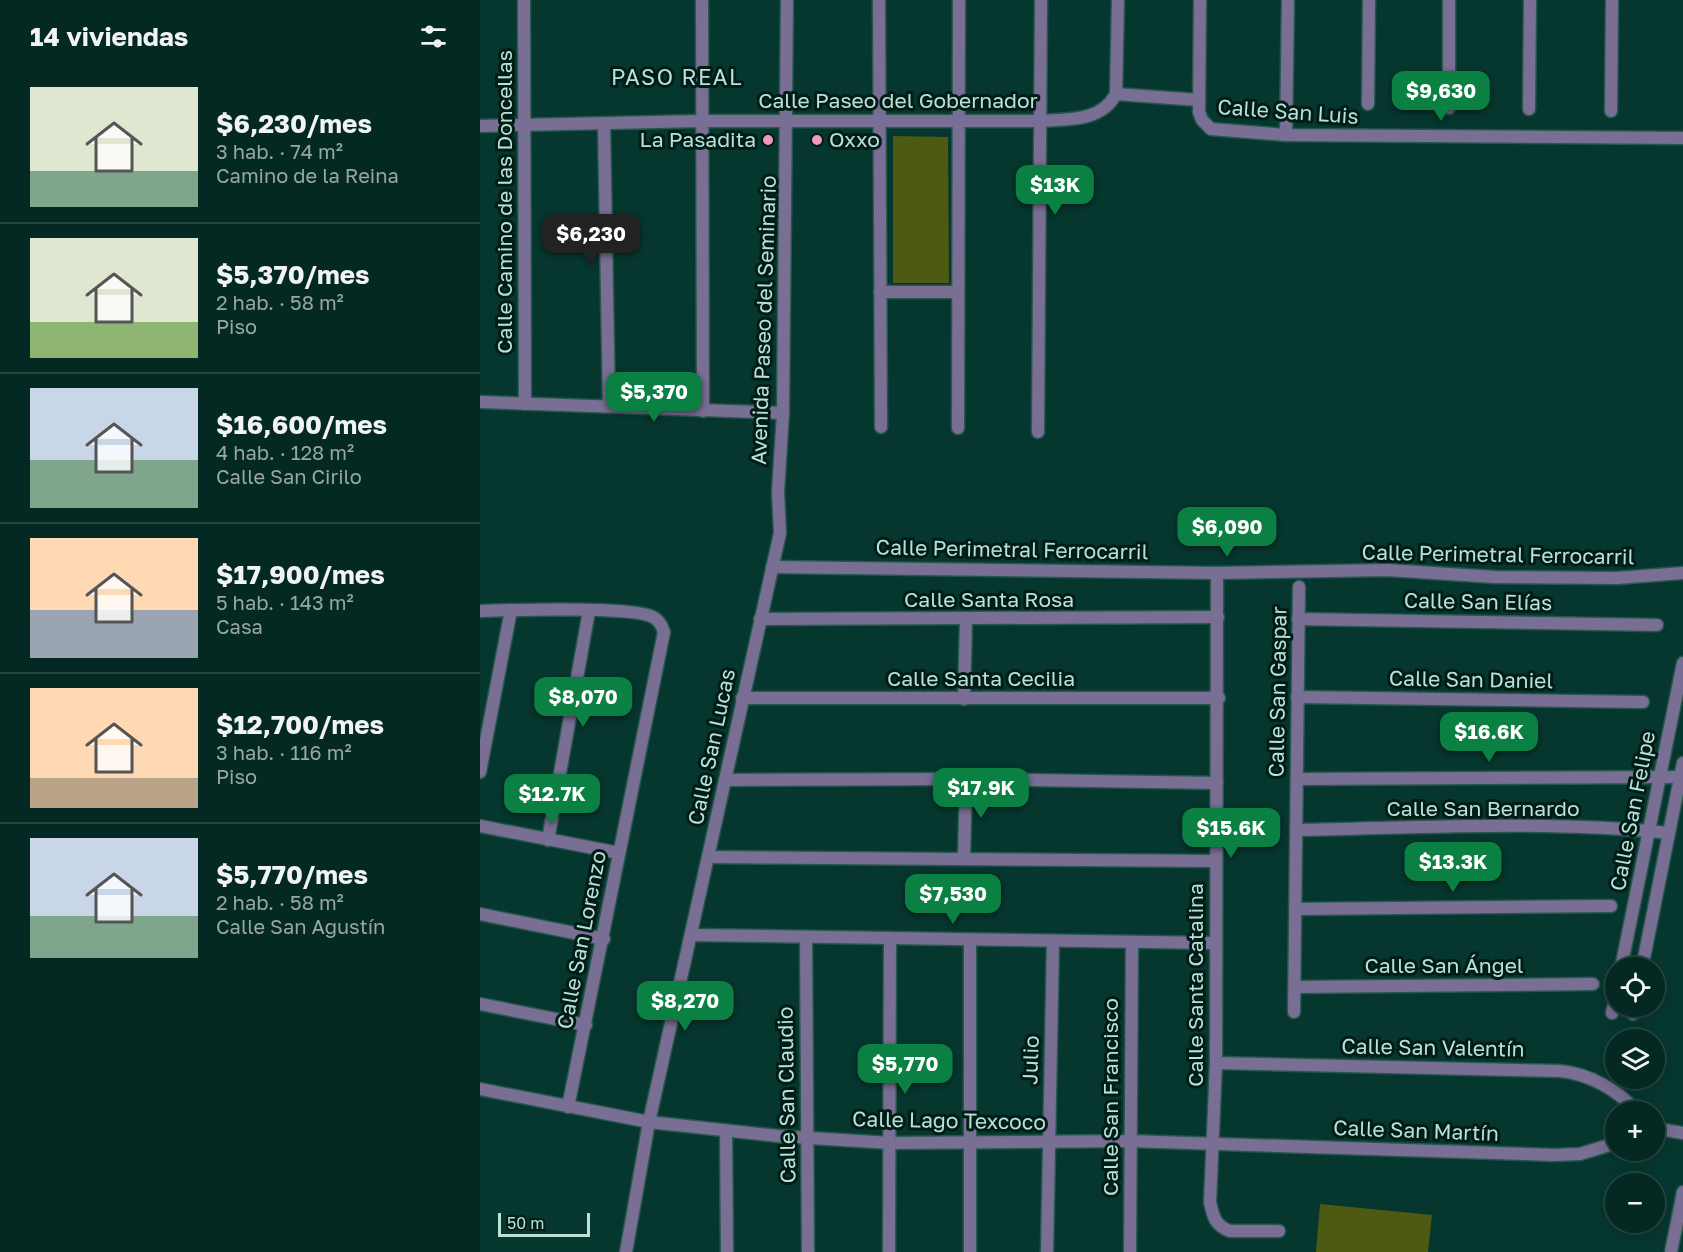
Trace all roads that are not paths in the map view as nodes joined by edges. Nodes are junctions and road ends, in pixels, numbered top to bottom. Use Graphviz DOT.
graph roads {
  1 [pos="524,0"];
  2 [pos="702,0"];
  3 [pos="787,0"];
  4 [pos="879,0"];
  5 [pos="959,0"];
  6 [pos="1041,0"];
  7 [pos="1118,0"];
  8 [pos="1200,0"];
  9 [pos="1288,0"];
  10 [pos="1369,0"];
  11 [pos="1449,0"];
  12 [pos="1530,0"];
  13 [pos="1612,0"];
  14 [pos="1116,94"];
  15 [pos="1199,100"];
  16 [pos="1368,104"];
  17 [pos="1449,108"];
  18 [pos="1529,109"];
  19 [pos="1611,111"];
  20 [pos="701,121"];
  21 [pos="788,121"];
  22 [pos="1041,121"];
  23 [pos="880,122"];
  24 [pos="959,122"];
  25 [pos="604,124"];
  26 [pos="526,125"];
  27 [pos="480,126"];
  28 [pos="1286,135"];
  29 [pos="1683,138"];
  30 [pos="880,292"];
  31 [pos="958,292"];
  32 [pos="480,402"];
  33 [pos="525,404"];
  34 [pos="609,406"];
  35 [pos="703,411"];
  36 [pos="783,413"];
  37 [pos="880,427"];
  38 [pos="958,428"];
  39 [pos="1038,432"];
  40 [pos="772,567"];
  41 [pos="1217,573"];
  42 [pos="1683,573"];
  43 [pos="1299,587"];
  44 [pos="511,610"];
  45 [pos="480,611"];
  46 [pos="589,611"];
  47 [pos="1218,617"];
  48 [pos="1298,619"];
  49 [pos="760,620"];
  50 [pos="966,620"];
  51 [pos="1657,625"];
  52 [pos="1683,663"];
  53 [pos="1298,697"];
  54 [pos="742,698"];
  55 [pos="1219,698"];
  56 [pos="964,699"];
  57 [pos="1643,702"];
  58 [pos="1683,763"];
  59 [pos="480,772"];
  60 [pos="1660,777"];
  61 [pos="1680,777"];
  62 [pos="1297,778"];
  63 [pos="966,779"];
  64 [pos="724,780"];
  65 [pos="1217,783"];
  66 [pos="480,826"];
  67 [pos="1297,830"];
  68 [pos="1649,831"];
  69 [pos="1669,833"];
  70 [pos="548,840"];
  71 [pos="619,853"];
  72 [pos="708,857"];
  73 [pos="964,858"];
  74 [pos="1216,861"];
  75 [pos="1611,906"];
  76 [pos="1296,909"];
  77 [pos="480,914"];
  78 [pos="691,935"];
  79 [pos="806,938"];
  80 [pos="890,938"];
  81 [pos="604,939"];
  82 [pos="970,940"];
  83 [pos="1053,941"];
  84 [pos="1132,942"];
  85 [pos="1215,943"];
  86 [pos="1623,957"];
  87 [pos="1644,957"];
  88 [pos="1593,984"];
  89 [pos="1296,987"];
  90 [pos="480,1004"];
  91 [pos="1294,1012"];
  92 [pos="586,1025"];
  93 [pos="1216,1063"];
  94 [pos="480,1089"];
  95 [pos="1623,1101"];
  96 [pos="568,1107"];
  97 [pos="649,1122"];
  98 [pos="1665,1130"];
  99 [pos="726,1132"];
  100 [pos="1683,1133"];
  101 [pos="807,1138"];
  102 [pos="1130,1141"];
  103 [pos="971,1142"];
  104 [pos="1048,1142"];
  105 [pos="891,1143"];
  106 [pos="1213,1144"];
  107 [pos="1605,1146"];
  108 [pos="1683,1192"];
  109 [pos="1680,1219"];
  110 [pos="1279,1231"];
  111 [pos="626,1252"];
  112 [pos="727,1252"];
  113 [pos="808,1252"];
  114 [pos="889,1252"];
  115 [pos="970,1252"];
  116 [pos="1047,1252"];
  117 [pos="1130,1252"];
  118 [pos="1671,1252"];
  1 -- 26 [label="street, Calle Camino de las Doncellas"];
  2 -- 20 [label="street"];
  3 -- 21 [label="street, Avenida Paseo del Seminario"];
  4 -- 23 [label="street"];
  5 -- 24 [label="street"];
  6 -- 22 [label="street"];
  7 -- 14 [label="street"];
  8 -- 15 [label="street"];
  9 -- 28 [label="street"];
  10 -- 16 [label="street"];
  11 -- 17 [label="street"];
  12 -- 18 [label="street"];
  13 -- 19 [label="street"];
  14 -- 15 [label="street"];
  14 -- 22 [label="street, Calle Paseo del Gobernador"];
  15 -- 28 [label="street, Calle San Luis"];
  20 -- 21 [label="street, Calle Paseo del Gobernador"];
  20 -- 25 [label="street, Calle Paseo del Gobernador"];
  20 -- 35 [label="street"];
  21 -- 23 [label="street, Calle Paseo del Gobernador"];
  21 -- 36 [label="street, Avenida Paseo del Seminario"];
  22 -- 24 [label="street, Calle Paseo del Gobernador"];
  22 -- 39 [label="street"];
  23 -- 24 [label="street, Calle Paseo del Gobernador"];
  23 -- 30 [label="street"];
  24 -- 31 [label="street"];
  25 -- 26 [label="street, Calle Paseo del Gobernador"];
  25 -- 34 [label="street"];
  26 -- 27 [label="street, Calle Paseo del Gobernador"];
  26 -- 33 [label="street, Calle Camino de las Doncellas"];
  28 -- 29 [label="street, Calle San Luis"];
  30 -- 31 [label="street"];
  30 -- 37 [label="street"];
  31 -- 38 [label="street"];
  32 -- 33 [label="street"];
  33 -- 34 [label="street"];
  34 -- 35 [label="street"];
  35 -- 36 [label="street"];
  36 -- 40 [label="street, Avenida Paseo del Seminario"];
  40 -- 41 [label="street, Calle Perimetral Ferrocarril"];
  40 -- 49 [label="street, Calle San Lucas"];
  41 -- 42 [label="street, Calle Perimetral Ferrocarril"];
  41 -- 47 [label="street, Calle Santa Catalina"];
  43 -- 48 [label="street, Calle San Gaspar"];
  44 -- 45 [label="street"];
  44 -- 46 [label="street"];
  44 -- 59 [label="street"];
  46 -- 70 [label="street"];
  46 -- 71 [label="street, Calle San Lorenzo"];
  47 -- 50 [label="street, Calle Santa Rosa"];
  47 -- 55 [label="street, Calle Santa Catalina"];
  48 -- 51 [label="street, Calle San Elías"];
  48 -- 53 [label="street, Calle San Gaspar"];
  49 -- 50 [label="street, Calle Santa Rosa"];
  49 -- 54 [label="street, Calle San Lucas"];
  50 -- 56 [label="street"];
  52 -- 60 [label="street, Calle San Felipe"];
  53 -- 57 [label="street, Calle San Daniel"];
  53 -- 62 [label="street, Calle San Gaspar"];
  54 -- 56 [label="street, Calle Santa Cecilia"];
  54 -- 64 [label="street, Calle San Lucas"];
  55 -- 56 [label="street, Calle Santa Cecilia"];
  55 -- 65 [label="street, Calle Santa Catalina"];
  58 -- 61 [label="street, Calle San Felipe"];
  60 -- 61 [label="street"];
  60 -- 62 [label="street"];
  60 -- 68 [label="street, Calle San Felipe"];
  61 -- 69 [label="street, Calle San Felipe"];
  62 -- 67 [label="street, Calle San Gaspar"];
  63 -- 64 [label="street"];
  63 -- 65 [label="street"];
  63 -- 73 [label="street"];
  64 -- 72 [label="street, Calle San Lucas"];
  65 -- 74 [label="street, Calle Santa Catalina"];
  66 -- 70 [label="street"];
  67 -- 68 [label="street, Calle San Bernardo"];
  67 -- 76 [label="street, Calle San Gaspar"];
  68 -- 69 [label="street, Calle San Bernardo"];
  68 -- 86 [label="street, Calle San Felipe"];
  69 -- 87 [label="street, Calle San Felipe"];
  70 -- 71 [label="street"];
  71 -- 81 [label="street, Calle San Lorenzo"];
  72 -- 73 [label="street"];
  72 -- 78 [label="street, Calle San Lucas"];
  73 -- 74 [label="street"];
  74 -- 85 [label="street, Calle Santa Catalina"];
  75 -- 76 [label="street"];
  76 -- 89 [label="street, Calle San Gaspar"];
  77 -- 81 [label="street"];
  78 -- 79 [label="street"];
  78 -- 97 [label="street, Calle San Lucas"];
  79 -- 80 [label="street"];
  79 -- 101 [label="street, Calle San Claudio"];
  80 -- 82 [label="street"];
  80 -- 105 [label="street"];
  81 -- 92 [label="street, Calle San Lorenzo"];
  82 -- 83 [label="street"];
  82 -- 103 [label="street"];
  83 -- 84 [label="street"];
  83 -- 104 [label="street, Julio"];
  84 -- 85 [label="street"];
  84 -- 102 [label="street, Calle San Francisco"];
  85 -- 93 [label="street, Calle Santa Catalina"];
  88 -- 89 [label="street, Calle San Ángel"];
  89 -- 91 [label="street, Calle San Gaspar"];
  90 -- 92 [label="street"];
  92 -- 96 [label="street, Calle San Lorenzo"];
  93 -- 95 [label="street, Calle San Valentín"];
  93 -- 106 [label="street, Calle Santa Catalina"];
  94 -- 96 [label="street, Calle Lago Texcoco"];
  96 -- 97 [label="street, Calle Lago Texcoco"];
  97 -- 99 [label="street, Calle Lago Texcoco"];
  97 -- 111 [label="street, Calle San Lucas"];
  98 -- 100 [label="street"];
  99 -- 101 [label="street, Calle Lago Texcoco"];
  99 -- 112 [label="street"];
  101 -- 105 [label="street, Calle Lago Texcoco"];
  101 -- 113 [label="street, Calle San Claudio"];
  102 -- 104 [label="street, Calle Lago Texcoco"];
  102 -- 106 [label="street, Calle Lago Texcoco"];
  102 -- 117 [label="street, Calle San Francisco"];
  103 -- 104 [label="street, Calle Lago Texcoco"];
  103 -- 105 [label="street, Calle Lago Texcoco"];
  103 -- 115 [label="street"];
  104 -- 116 [label="street, Julio"];
  105 -- 114 [label="street"];
  106 -- 107 [label="street, Calle San Martín"];
  106 -- 110 [label="street, Calle Santa Catalina"];
  108 -- 109 [label="street"];
  109 -- 118 [label="street"];
}
